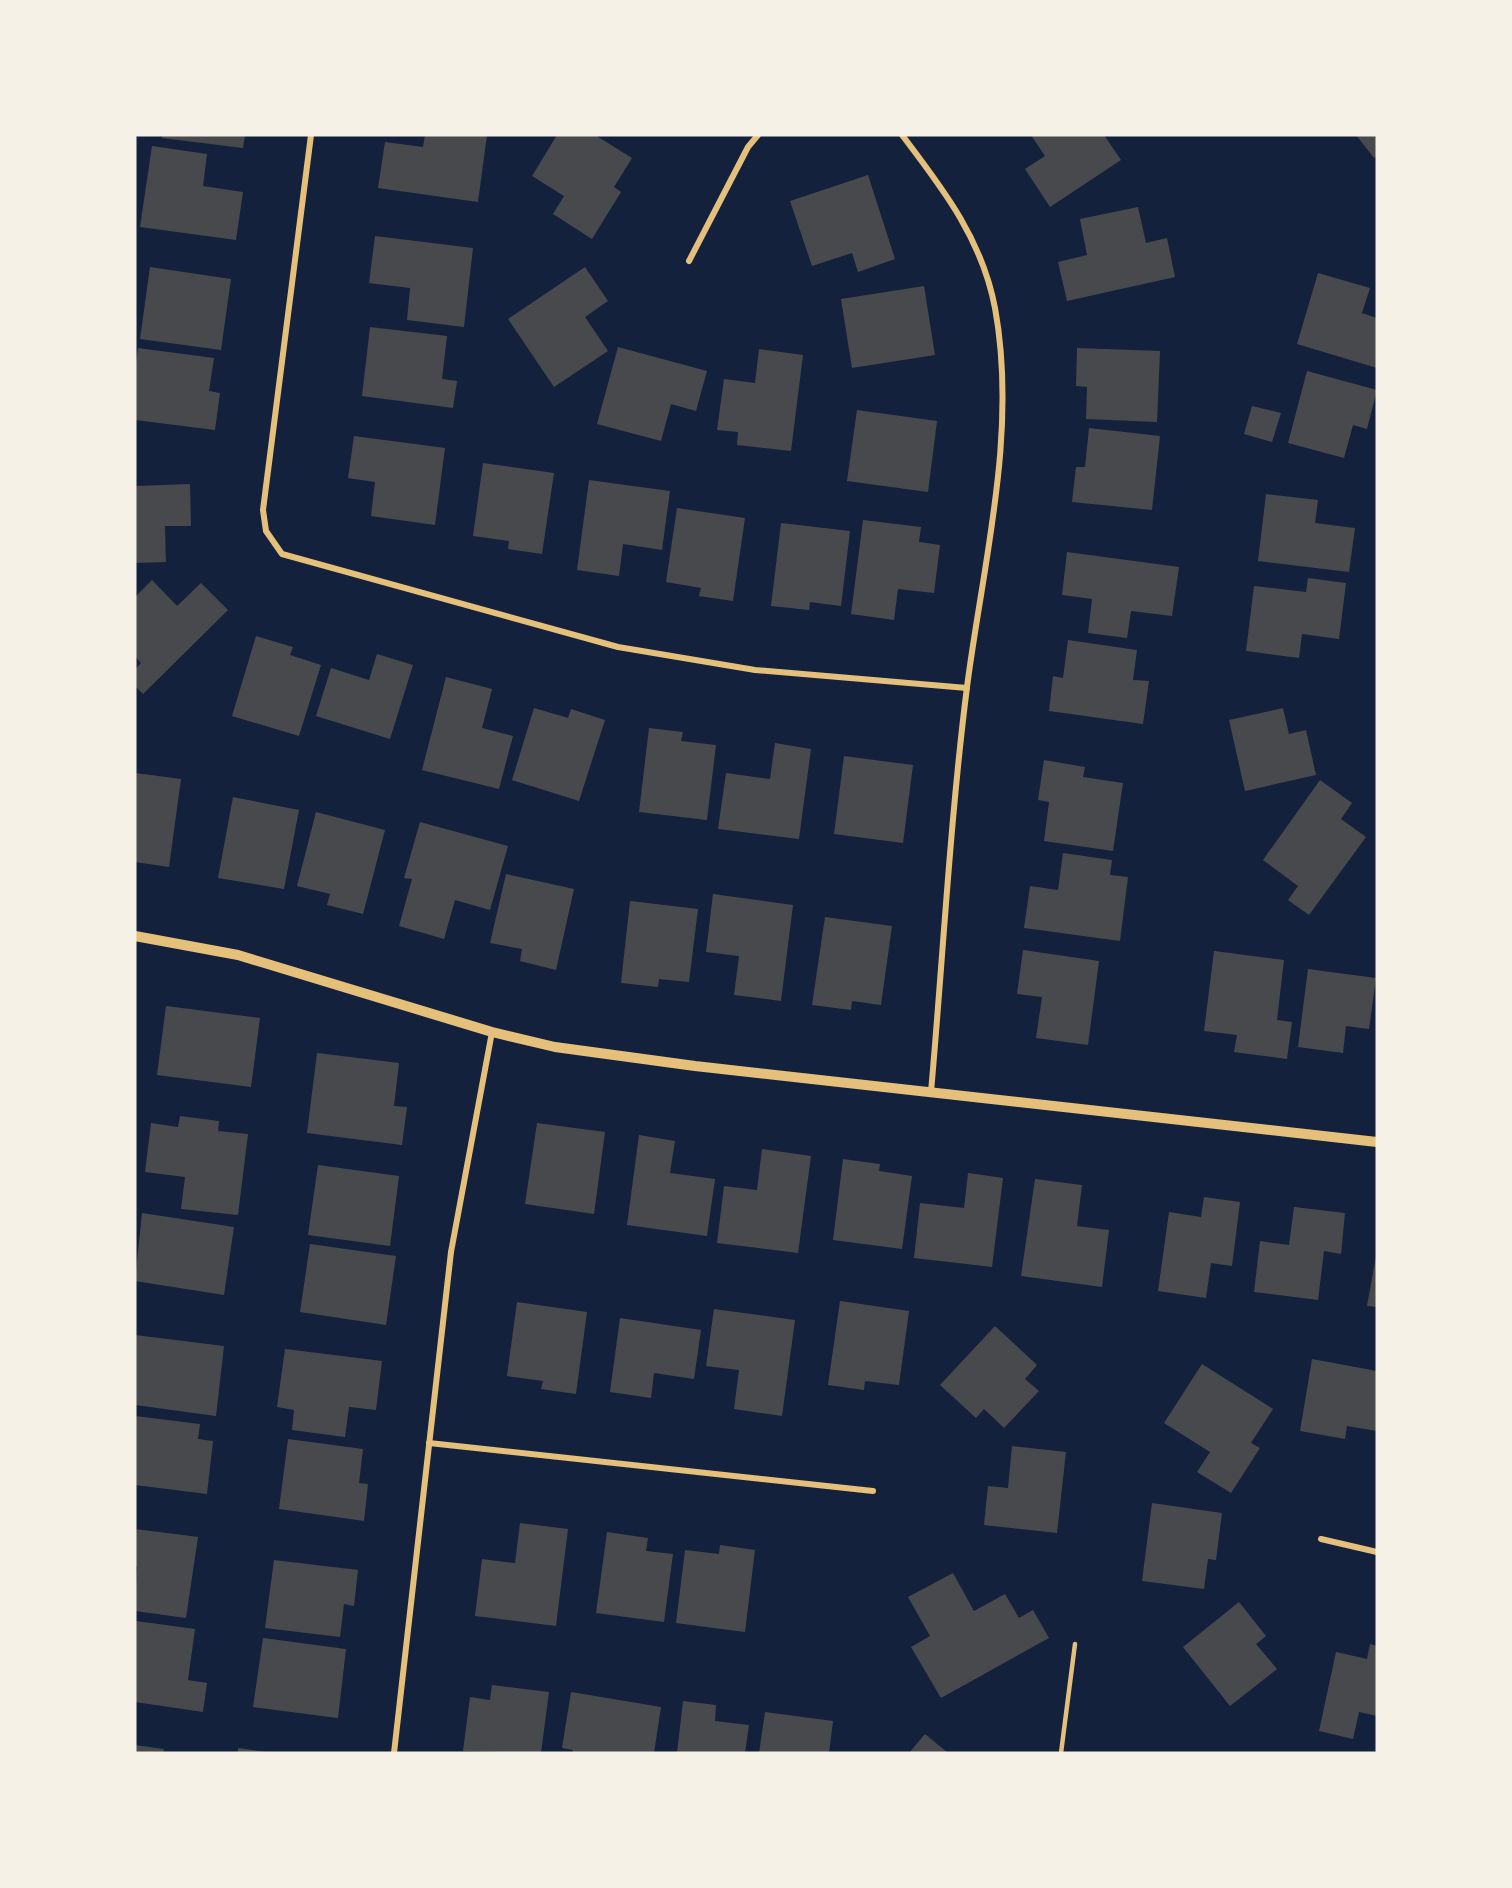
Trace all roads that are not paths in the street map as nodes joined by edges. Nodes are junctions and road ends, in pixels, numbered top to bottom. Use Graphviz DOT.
graph roads {
  1 [pos="310,135"];
  2 [pos="758,135"];
  3 [pos="902,135"];
  4 [pos="689,261"];
  5 [pos="967,688"];
  6 [pos="135,936"];
  7 [pos="492,1032"];
  8 [pos="931,1092"];
  9 [pos="1377,1142"];
  10 [pos="429,1443"];
  11 [pos="873,1491"];
  12 [pos="1321,1539"];
  13 [pos="1377,1552"];
  14 [pos="1075,1644"];
  15 [pos="394,1753"];
  16 [pos="1061,1753"];
  1 -- 5 [label="street"];
  2 -- 4 [label="street"];
  3 -- 5 [label="street"];
  5 -- 8 [label="street"];
  6 -- 7 [label="street"];
  7 -- 8 [label="street"];
  7 -- 10 [label="street"];
  8 -- 9 [label="street"];
  10 -- 11 [label="street"];
  10 -- 15 [label="street"];
  12 -- 13 [label="street"];
  14 -- 16 [label="lane"];
}
